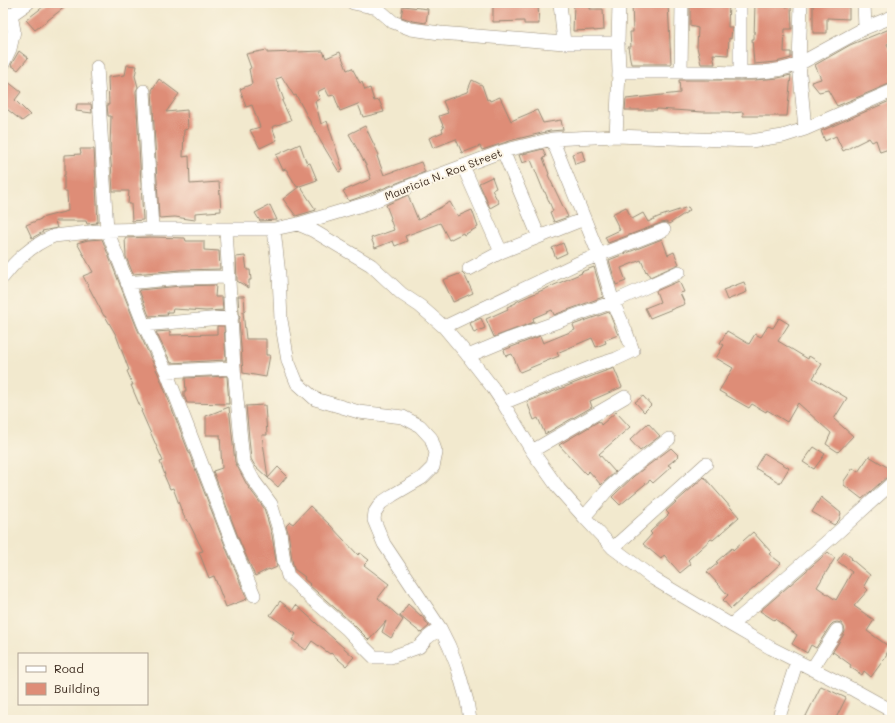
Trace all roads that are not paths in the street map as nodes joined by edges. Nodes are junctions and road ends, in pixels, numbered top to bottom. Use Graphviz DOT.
graph roads {
  1 [pos="28,3"];
  2 [pos="352,3"];
  3 [pos="560,3"];
  4 [pos="619,3"];
  5 [pos="682,3"];
  6 [pos="740,3"];
  7 [pos="801,3"];
  8 [pos="864,3"];
  9 [pos="377,6"];
  10 [pos="7,17"];
  11 [pos="892,17"];
  12 [pos="865,28"];
  13 [pos="564,43"];
  14 [pos="618,43"];
  15 [pos="3,64"];
  16 [pos="800,64"];
  17 [pos="97,67"];
  18 [pos="619,72"];
  19 [pos="681,72"];
  20 [pos="740,72"];
  21 [pos="144,91"];
  22 [pos="892,91"];
  23 [pos="805,129"];
  24 [pos="616,136"];
  25 [pos="552,139"];
  26 [pos="503,151"];
  27 [pos="462,166"];
  28 [pos="584,219"];
  29 [pos="298,224"];
  30 [pos="152,228"];
  31 [pos="226,229"];
  32 [pos="274,229"];
  33 [pos="107,230"];
  34 [pos="664,230"];
  35 [pos="540,237"];
  36 [pos="501,252"];
  37 [pos="599,255"];
  38 [pos="470,269"];
  39 [pos="679,272"];
  40 [pos="3,277"];
  41 [pos="229,277"];
  42 [pos="127,283"];
  43 [pos="613,302"];
  44 [pos="232,317"];
  45 [pos="144,325"];
  46 [pos="444,327"];
  47 [pos="468,356"];
  48 [pos="234,368"];
  49 [pos="166,371"];
  50 [pos="625,396"];
  51 [pos="504,403"];
  52 [pos="669,439"];
  53 [pos="532,451"];
  54 [pos="706,464"];
  55 [pos="892,483"];
  56 [pos="584,517"];
  57 [pos="613,548"];
  58 [pos="254,595"];
  59 [pos="730,625"];
  60 [pos="440,628"];
  61 [pos="837,630"];
  62 [pos="797,662"];
  63 [pos="812,669"];
  64 [pos="892,711"];
  65 [pos="470,720"];
  66 [pos="778,720"];
  1 -- 10 [label="street"];
  2 -- 9 [label="street"];
  3 -- 13 [label="street"];
  4 -- 14 [label="street"];
  5 -- 19 [label="street"];
  6 -- 20 [label="street"];
  7 -- 16 [label="street"];
  8 -- 12 [label="street"];
  9 -- 13 [label="street"];
  10 -- 15 [label="street"];
  11 -- 12 [label="street"];
  12 -- 16 [label="street"];
  13 -- 14 [label="street"];
  14 -- 18 [label="street"];
  16 -- 20 [label="street"];
  16 -- 23 [label="street"];
  17 -- 33 [label="street"];
  18 -- 19 [label="street"];
  18 -- 24 [label="street"];
  19 -- 20 [label="street"];
  21 -- 30 [label="street"];
  22 -- 23 [label="street, Mauricia N. Roa Street"];
  23 -- 24 [label="street, Mauricia N. Roa Street"];
  24 -- 25 [label="street, Mauricia N. Roa Street"];
  25 -- 26 [label="street, Mauricia N. Roa Street"];
  25 -- 28 [label="street"];
  26 -- 27 [label="street, Mauricia N. Roa Street"];
  26 -- 35 [label="street"];
  27 -- 29 [label="street, Mauricia N. Roa Street"];
  27 -- 36 [label="street"];
  28 -- 35 [label="street"];
  28 -- 37 [label="street"];
  29 -- 32 [label="street, Mauricia N. Roa Street"];
  29 -- 46 [label="street"];
  30 -- 31 [label="street, Mauricia N. Roa Street"];
  30 -- 33 [label="street, Mauricia N. Roa Street"];
  31 -- 32 [label="street, Mauricia N. Roa Street"];
  31 -- 41 [label="street"];
  32 -- 60 [label="street"];
  33 -- 40 [label="street, Mauricia N. Roa Street"];
  33 -- 42 [label="street"];
  34 -- 37 [label="street"];
  35 -- 36 [label="street"];
  36 -- 38 [label="street"];
  37 -- 43 [label="street"];
  37 -- 46 [label="street"];
  39 -- 43 [label="street"];
  41 -- 42 [label="street"];
  41 -- 44 [label="street"];
  42 -- 45 [label="street"];
  43 -- 47 [label="street"];
  43 -- 51 [label="street"];
  44 -- 45 [label="street"];
  44 -- 48 [label="street"];
  45 -- 49 [label="street"];
  46 -- 47 [label="street"];
  47 -- 51 [label="street"];
  48 -- 49 [label="street"];
  48 -- 60 [label="street"];
  49 -- 58 [label="street"];
  50 -- 53 [label="street"];
  51 -- 53 [label="street"];
  52 -- 56 [label="street"];
  53 -- 56 [label="street"];
  54 -- 57 [label="street"];
  55 -- 59 [label="street"];
  56 -- 57 [label="street"];
  57 -- 59 [label="street"];
  59 -- 62 [label="street"];
  60 -- 65 [label="street"];
  61 -- 63 [label="street"];
  62 -- 63 [label="street"];
  62 -- 66 [label="street"];
  63 -- 64 [label="street"];
}
